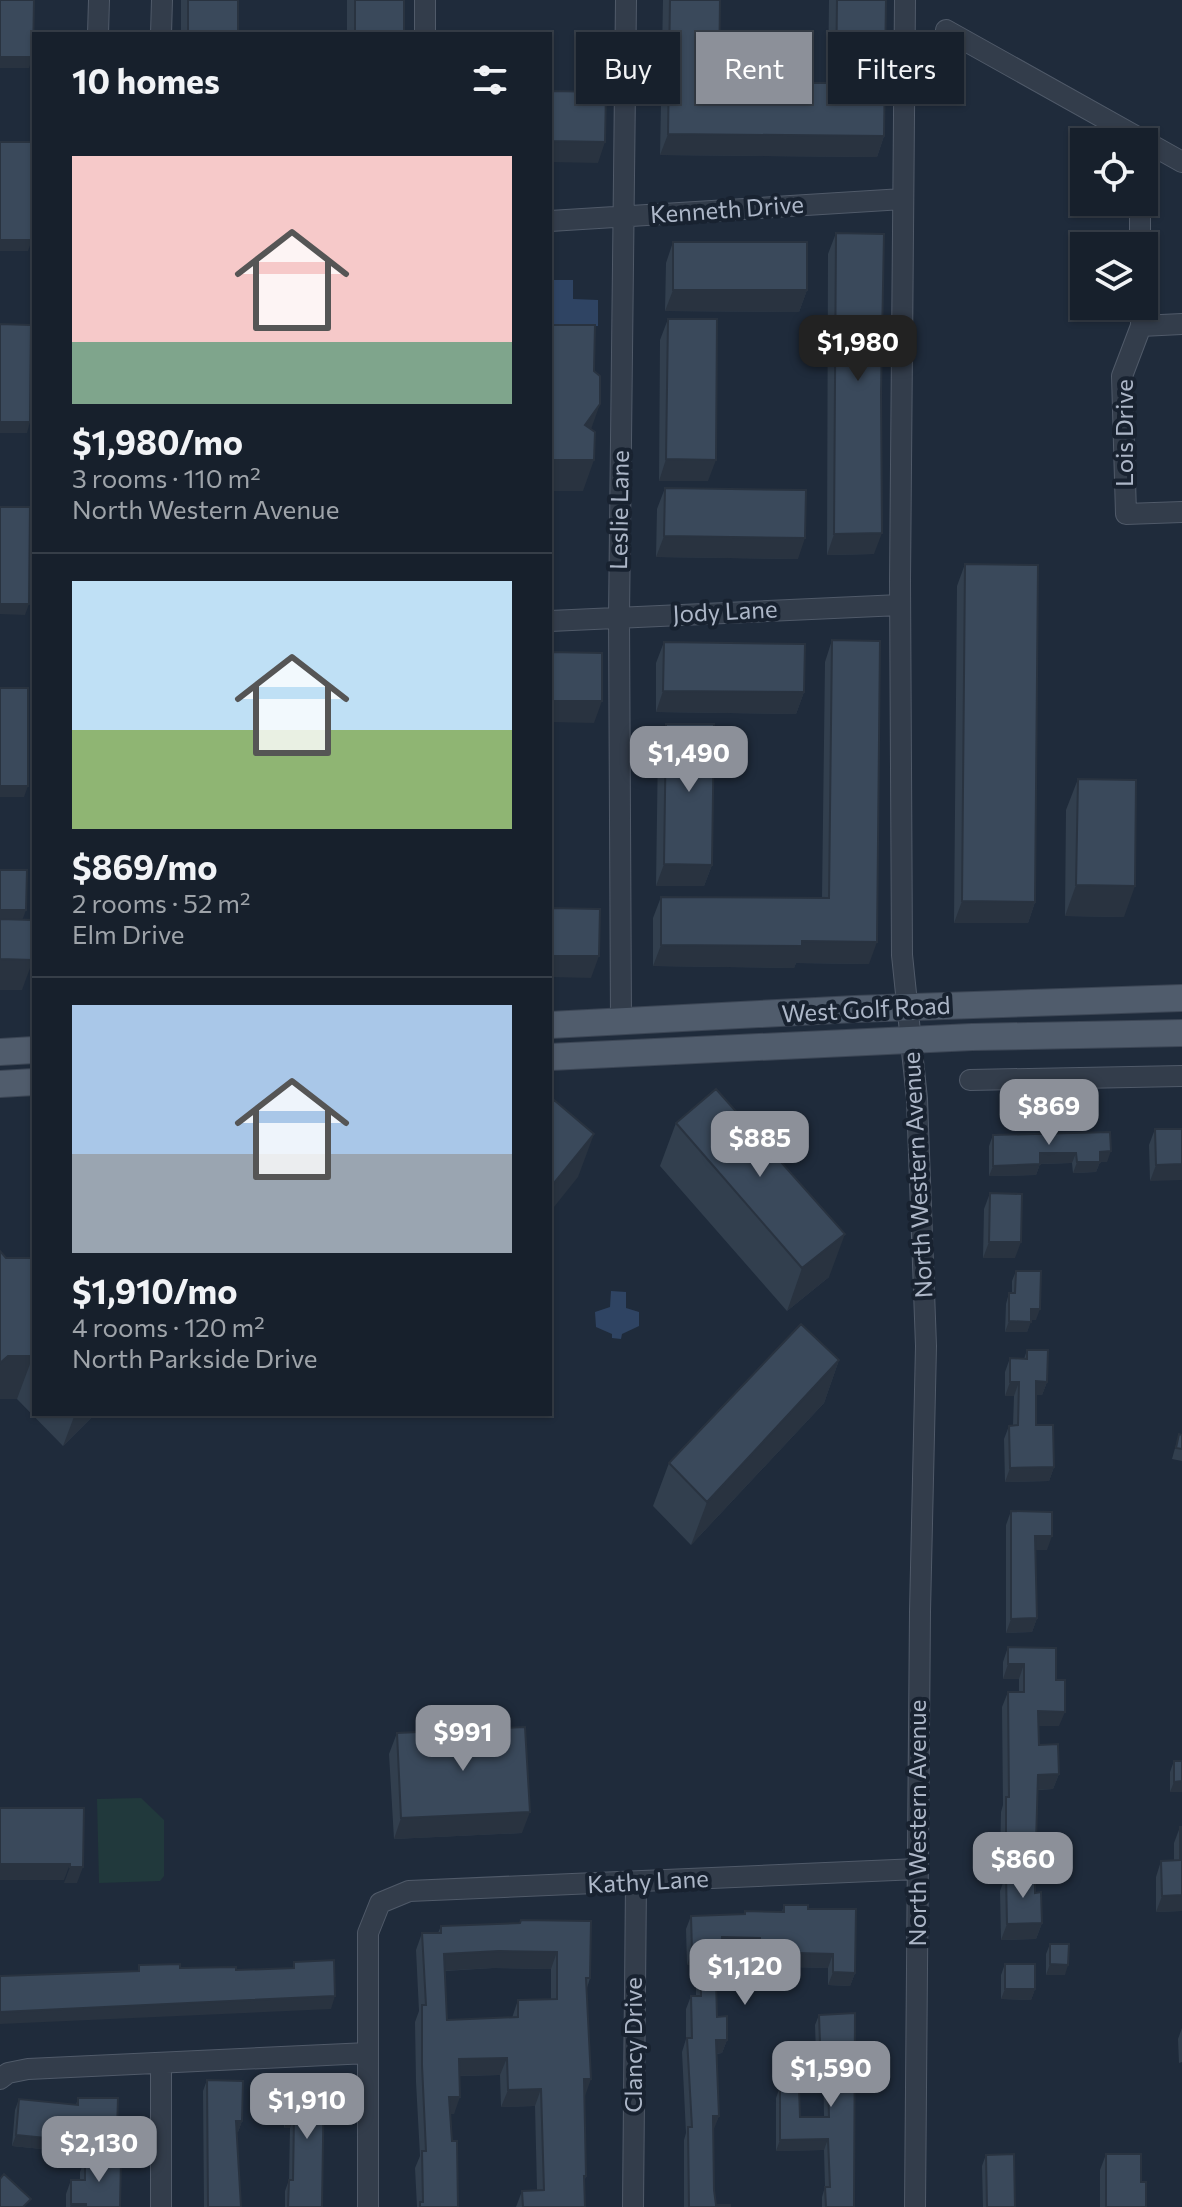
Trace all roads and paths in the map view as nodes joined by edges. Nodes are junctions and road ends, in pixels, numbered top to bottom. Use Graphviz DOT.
graph roads {
  1 [pos="99,0"];
  2 [pos="162,0"];
  3 [pos="425,0"];
  4 [pos="626,0"];
  5 [pos="905,0"];
  6 [pos="946,30"];
  7 [pos="98,32"];
  8 [pos="161,32"];
  9 [pos="425,32"];
  10 [pos="1118,128"];
  11 [pos="1158,150"];
  12 [pos="1182,162"];
  13 [pos="903,199"];
  14 [pos="624,216"];
  15 [pos="552,221"];
  16 [pos="1158,319"];
  17 [pos="1140,320"];
  18 [pos="1182,324"];
  19 [pos="1182,512"];
  20 [pos="900,605"];
  21 [pos="619,617"];
  22 [pos="552,621"];
  23 [pos="1182,998"];
  24 [pos="907,1007"];
  25 [pos="621,1021"];
  26 [pos="552,1025"];
  27 [pos="1182,1033"];
  28 [pos="911,1039"];
  29 [pos="32,1050"];
  30 [pos="0,1052"];
  31 [pos="552,1057"];
  32 [pos="1182,1076"];
  33 [pos="970,1080"];
  34 [pos="32,1082"];
  35 [pos="0,1084"];
  36 [pos="918,1869"];
  37 [pos="636,1883"];
  38 [pos="368,2053"];
  39 [pos="161,2063"];
  40 [pos="0,2079"];
  41 [pos="161,2207"];
  42 [pos="368,2207"];
  43 [pos="633,2207"];
  44 [pos="915,2207"];
  1 -- 7 [label="street"];
  2 -- 8 [label="street"];
  3 -- 9 [label="street"];
  4 -- 14 [label="street, Leslie Lane"];
  5 -- 13 [label="street, North Western Avenue"];
  6 -- 10 [label="street"];
  11 -- 12 [label="street"];
  13 -- 14 [label="street, Kenneth Drive"];
  13 -- 20 [label="street, North Western Avenue"];
  14 -- 15 [label="street, Kenneth Drive"];
  14 -- 21 [label="street, Leslie Lane"];
  16 -- 18 [label="street"];
  17 -- 19 [label="street, Lois Drive"];
  20 -- 21 [label="street, Jody Lane"];
  20 -- 24 [label="street, North Western Avenue"];
  21 -- 22 [label="street, Jody Lane"];
  21 -- 25 [label="street, Leslie Lane"];
  23 -- 24 [label="main road, West Golf Road"];
  24 -- 25 [label="main road, West Golf Road"];
  24 -- 28 [label="street, North Western Avenue"];
  25 -- 26 [label="main road, West Golf Road"];
  27 -- 28 [label="main road, West Golf Road"];
  28 -- 31 [label="main road, West Golf Road"];
  28 -- 36 [label="street, North Western Avenue"];
  29 -- 30 [label="main road"];
  32 -- 33 [label="street"];
  34 -- 35 [label="main road"];
  36 -- 37 [label="street, Kathy Lane"];
  36 -- 44 [label="street, North Western Avenue"];
  37 -- 38 [label="street, Kathy Lane"];
  37 -- 43 [label="street, Clancy Drive"];
  38 -- 39 [label="street"];
  38 -- 42 [label="street"];
  39 -- 40 [label="street"];
  39 -- 41 [label="street"];
}
